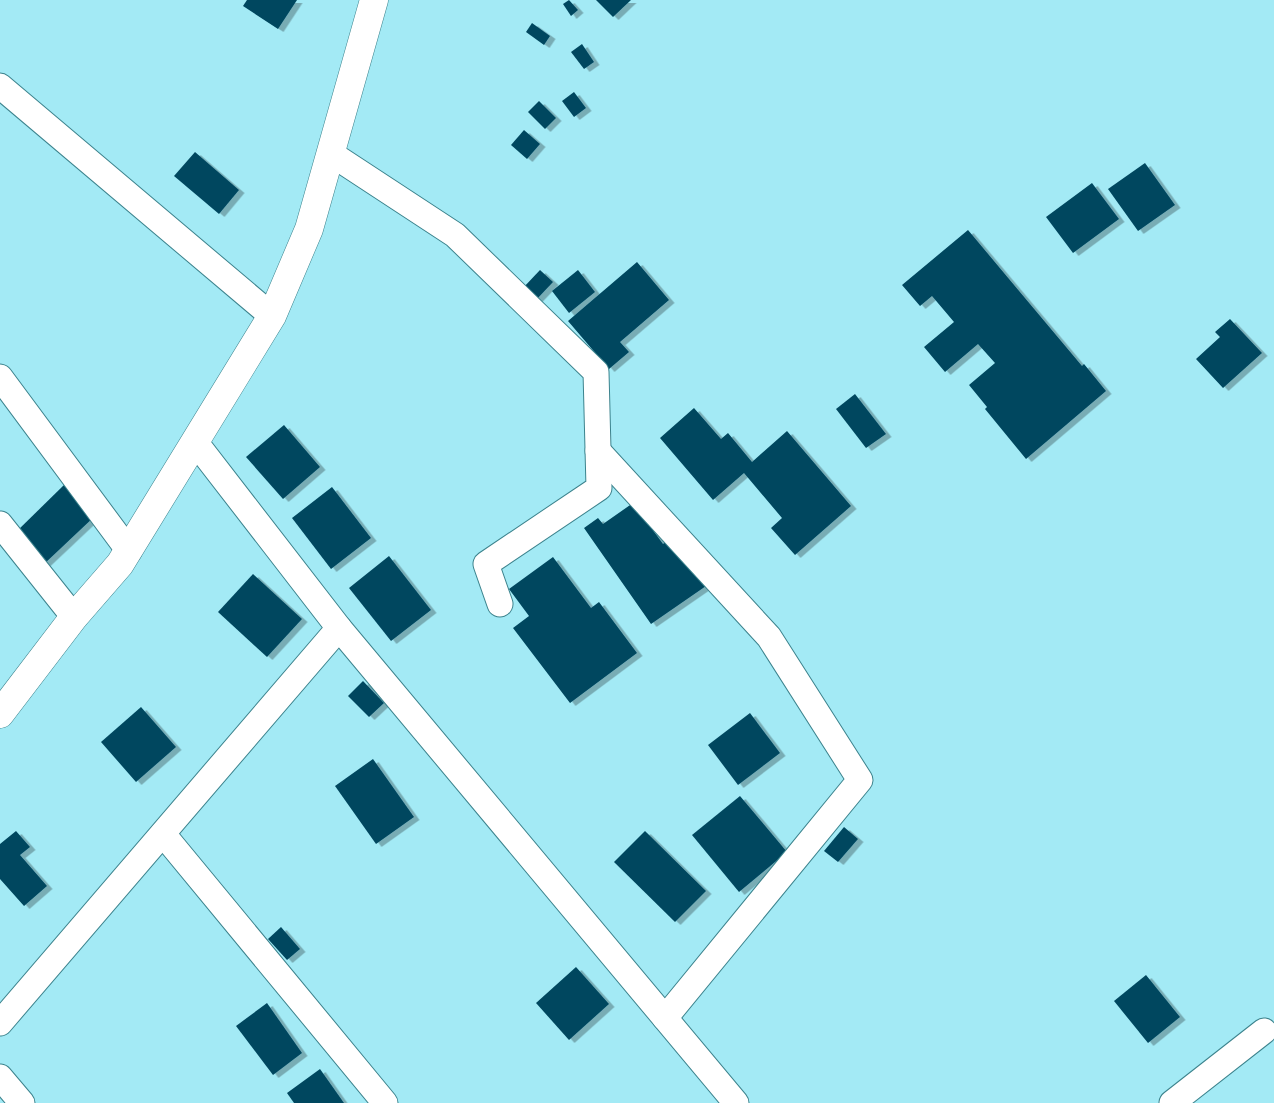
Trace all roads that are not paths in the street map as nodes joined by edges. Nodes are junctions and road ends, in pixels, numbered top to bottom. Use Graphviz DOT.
graph roads {
  1 [pos="369,2"];
  2 [pos="0,86"];
  3 [pos="330,153"];
  4 [pos="272,316"];
  5 [pos="0,377"];
  6 [pos="196,443"];
  7 [pos="598,451"];
  8 [pos="0,524"];
  9 [pos="129,551"];
  10 [pos="500,604"];
  11 [pos="74,617"];
  12 [pos="338,628"];
  13 [pos="0,714"];
  14 [pos="163,834"];
  15 [pos="665,1018"];
  16 [pos="0,1023"];
  17 [pos="1264,1031"];
  18 [pos="0,1077"];
  19 [pos="735,1102"];
  20 [pos="22,1103"];
  21 [pos="385,1103"];
  22 [pos="1172,1103"];
  1 -- 3 [label="street"];
  2 -- 4 [label="street"];
  3 -- 4 [label="street"];
  3 -- 7 [label="street"];
  4 -- 6 [label="street"];
  5 -- 9 [label="street"];
  6 -- 9 [label="street"];
  6 -- 12 [label="street"];
  7 -- 10 [label="street"];
  7 -- 15 [label="street"];
  8 -- 11 [label="street"];
  9 -- 11 [label="street"];
  11 -- 13 [label="street"];
  12 -- 14 [label="street"];
  12 -- 15 [label="street"];
  14 -- 16 [label="street"];
  14 -- 21 [label="street"];
  15 -- 19 [label="street"];
  17 -- 22 [label="street"];
  18 -- 20 [label="street"];
}
